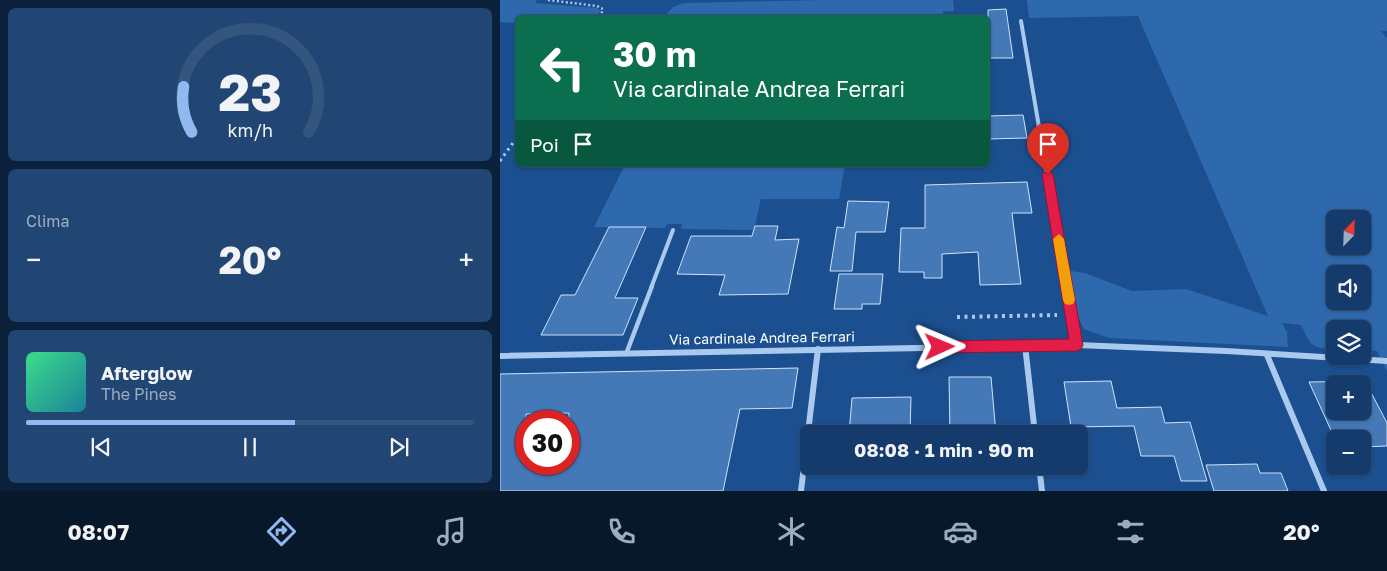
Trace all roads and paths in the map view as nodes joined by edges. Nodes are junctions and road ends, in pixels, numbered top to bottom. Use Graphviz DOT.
graph roads {
  1 [pos="548,0"];
  2 [pos="601,15"];
  3 [pos="1021,21"];
  4 [pos="515,140"];
  5 [pos="500,161"];
  6 [pos="673,230"];
  7 [pos="1054,315"];
  8 [pos="958,317"];
  9 [pos="1025,345"];
  10 [pos="1077,345"];
  11 [pos="818,349"];
  12 [pos="626,354"];
  13 [pos="1267,355"];
  14 [pos="500,356"];
  15 [pos="1387,361"];
  16 [pos="1034,425"];
  17 [pos="1040,475"];
  18 [pos="801,491"];
  19 [pos="1042,491"];
  20 [pos="1324,491"];
  1 -- 2 [label="path"];
  3 -- 10 [label="street"];
  4 -- 5 [label="path"];
  6 -- 12 [label="lane"];
  7 -- 8 [label="path"];
  9 -- 10 [label="street, Via cardinale Andrea Ferrari"];
  9 -- 11 [label="street, Via cardinale Andrea Ferrari"];
  9 -- 16 [label="street"];
  10 -- 13 [label="street, Via cardinale Andrea Ferrari"];
  11 -- 12 [label="street, Via cardinale Andrea Ferrari"];
  11 -- 18 [label="street"];
  12 -- 14 [label="street, Via cardinale Andrea Ferrari"];
  13 -- 15 [label="street, Via cardinale Andrea Ferrari"];
  13 -- 20 [label="street"];
  17 -- 19 [label="street"];
}
